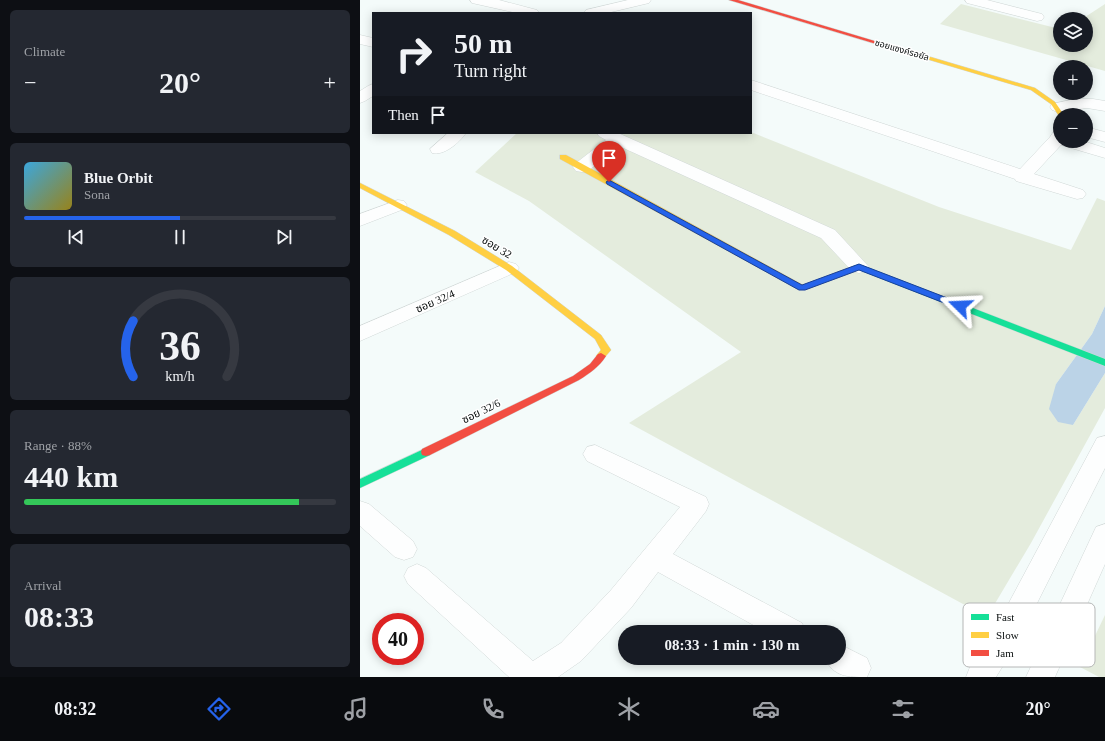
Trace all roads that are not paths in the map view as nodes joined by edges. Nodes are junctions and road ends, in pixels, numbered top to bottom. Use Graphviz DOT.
graph roads {
  1 [pos="483,0"];
  2 [pos="644,0"];
  3 [pos="732,0"];
  4 [pos="972,0"];
  5 [pos="528,12"];
  6 [pos="595,12"];
  7 [pos="1037,17"];
  8 [pos="360,39"];
  9 [pos="372,43"];
  10 [pos="752,85"];
  11 [pos="372,90"];
  12 [pos="360,98"];
  13 [pos="1105,106"];
  14 [pos="1057,108"];
  15 [pos="1064,108"];
  16 [pos="457,134"];
  17 [pos="1093,134"];
  18 [pos="611,136"];
  19 [pos="1105,138"];
  20 [pos="1053,146"];
  21 [pos="1090,148"];
  22 [pos="438,149"];
  23 [pos="1105,153"];
  24 [pos="563,157"];
  25 [pos="582,167"];
  26 [pos="1022,177"];
  27 [pos="360,184"];
  28 [pos="1077,194"];
  29 [pos="398,205"];
  30 [pos="360,220"];
  31 [pos="859,267"];
  32 [pos="509,268"];
  33 [pos="360,334"];
  34 [pos="606,350"];
  35 [pos="1105,363"];
  36 [pos="1105,445"];
  37 [pos="595,454"];
  38 [pos="360,484"];
  39 [pos="360,511"];
  40 [pos="1105,535"];
  41 [pos="404,549"];
  42 [pos="655,557"];
  43 [pos="417,576"];
  44 [pos="1023,603"];
  45 [pos="1074,603"];
  46 [pos="779,625"];
  47 [pos="986,667"];
  48 [pos="1045,667"];
  49 [pos="530,677"];
  50 [pos="534,677"];
  51 [pos="980,677"];
  52 [pos="1040,677"];
  1 -- 5 [label="street"];
  2 -- 6 [label="street"];
  3 -- 14 [label="street, ซอยแซงค์รอยัล"];
  4 -- 7 [label="street"];
  8 -- 9 [label="street"];
  10 -- 26 [label="street"];
  11 -- 12 [label="street"];
  13 -- 15 [label="street"];
  16 -- 22 [label="street"];
  17 -- 19 [label="street"];
  18 -- 25 [label="street"];
  18 -- 31 [label="street"];
  20 -- 26 [label="street"];
  21 -- 23 [label="street"];
  24 -- 25 [label="street"];
  25 -- 31 [label="street"];
  26 -- 28 [label="street"];
  27 -- 29 [label="street, ซอย 32"];
  29 -- 30 [label="street"];
  29 -- 32 [label="street, ซอย 32"];
  31 -- 35 [label="street"];
  32 -- 33 [label="street, ซอย 32/4"];
  32 -- 34 [label="street, ซอย 32"];
  34 -- 38 [label="street, ซอย 32/6"];
  36 -- 44 [label="street"];
  37 -- 42 [label="street"];
  39 -- 41 [label="street"];
  40 -- 45 [label="street"];
  42 -- 46 [label="street"];
  42 -- 50 [label="street"];
  43 -- 49 [label="street"];
  47 -- 51 [label="street"];
  48 -- 52 [label="street"];
}
